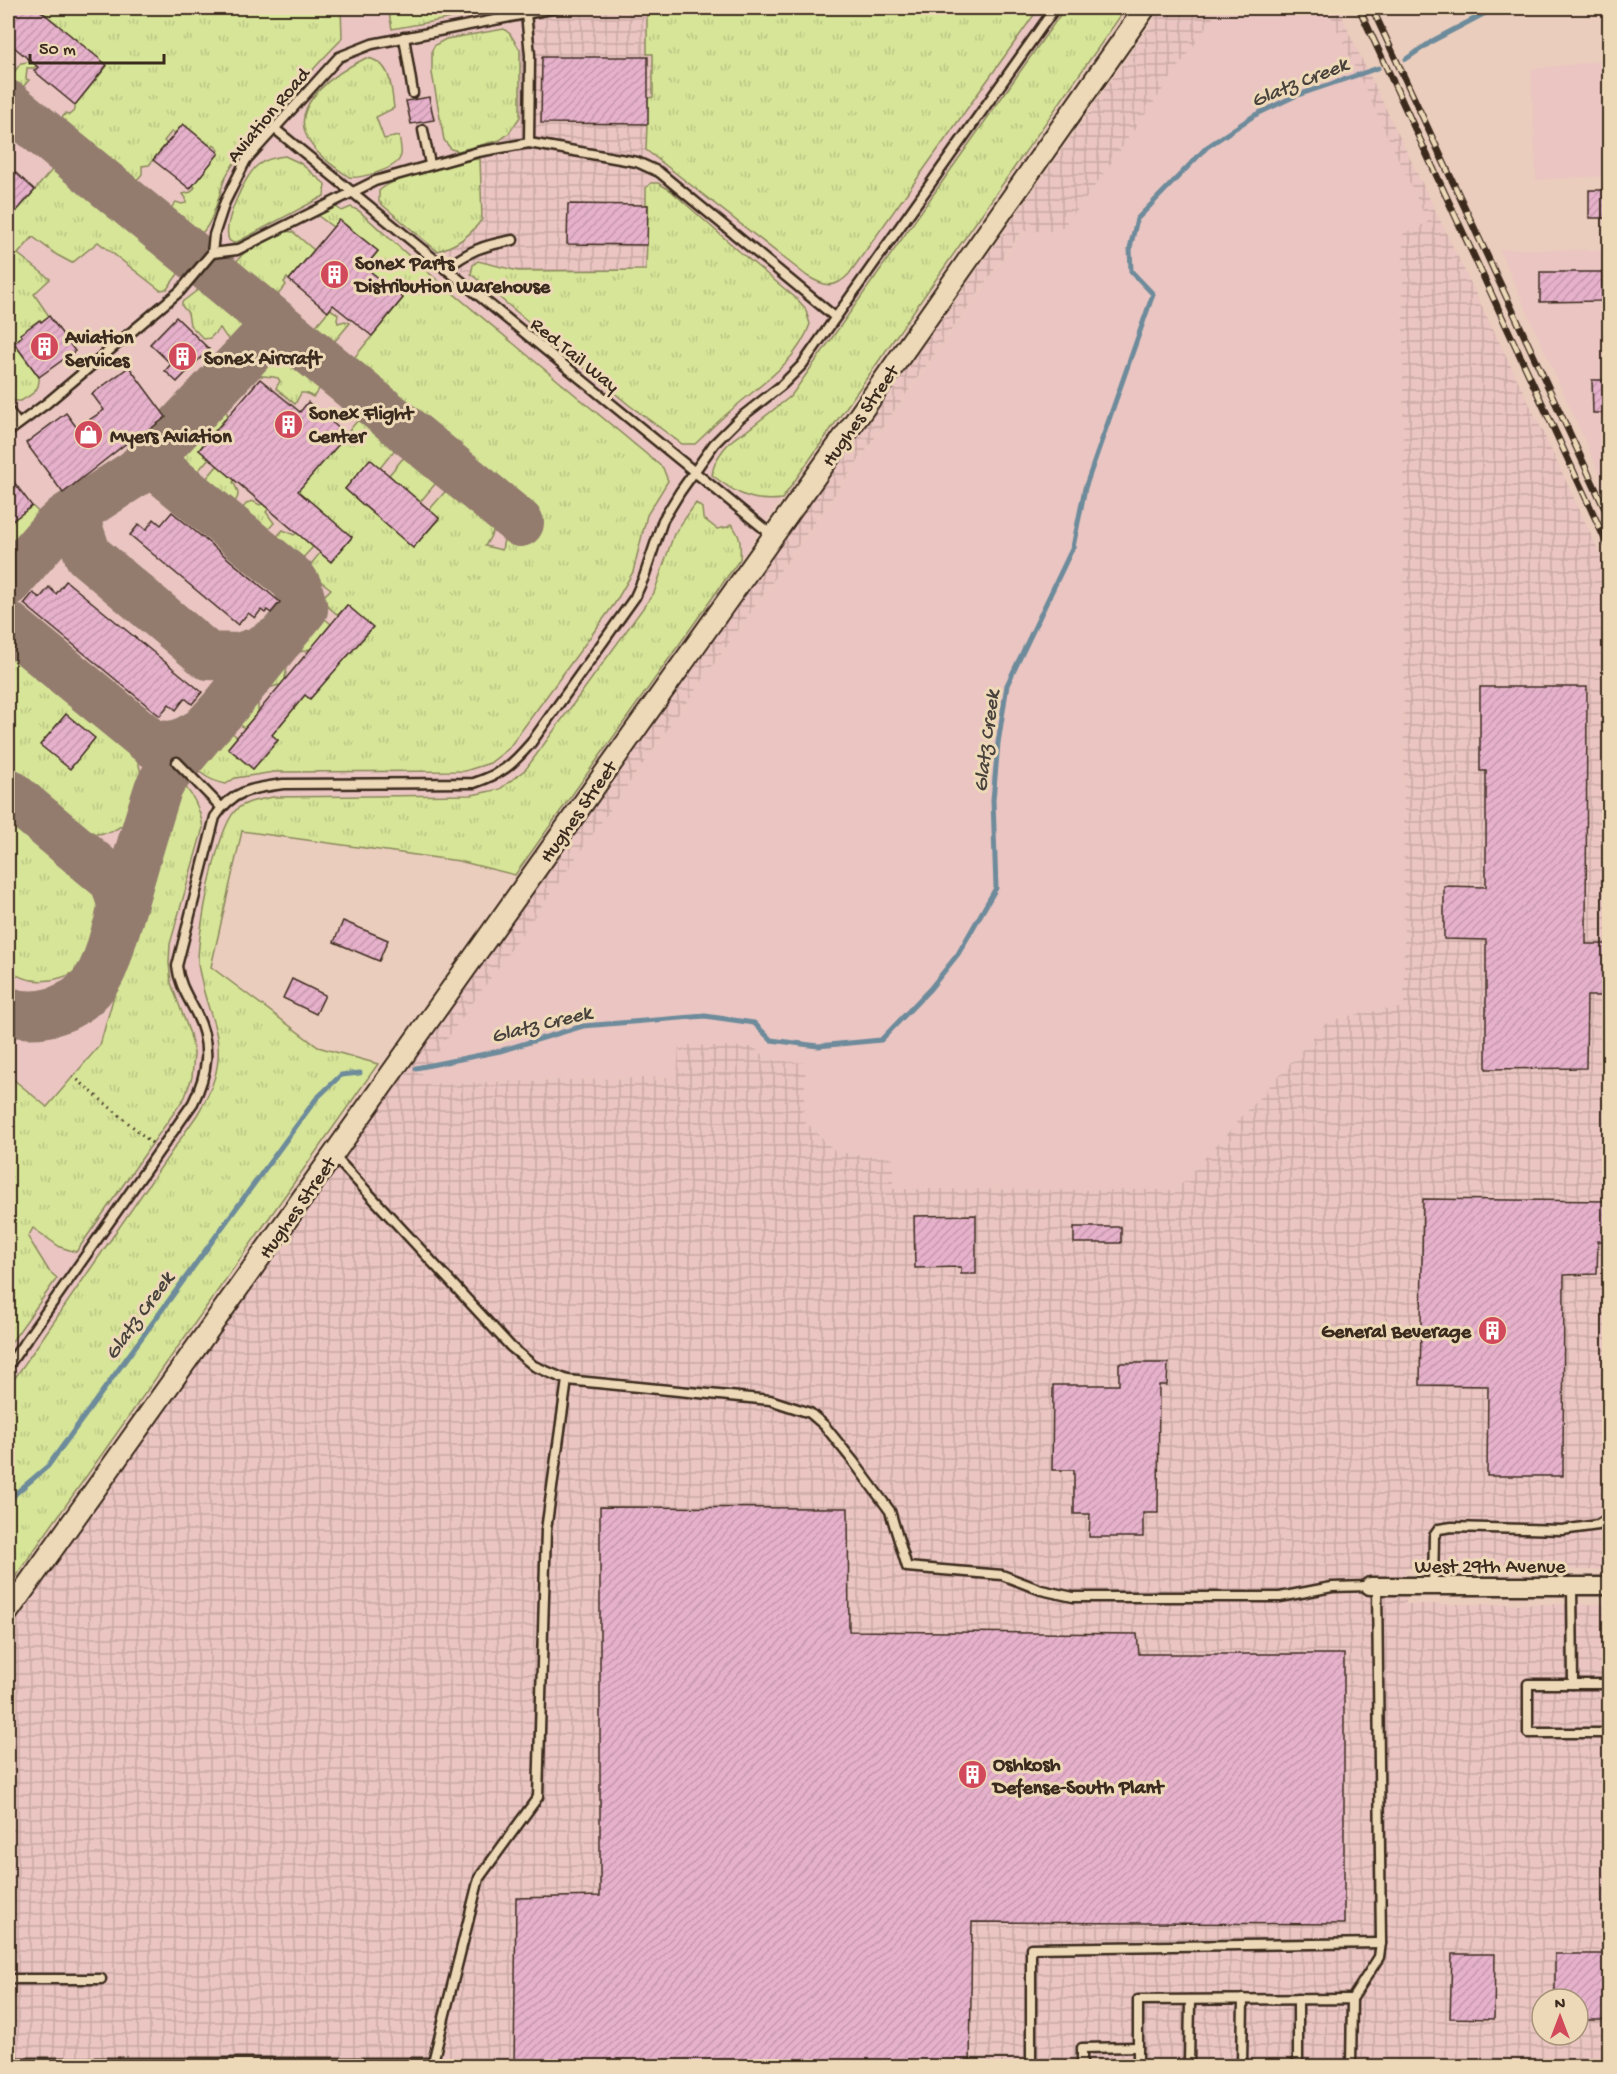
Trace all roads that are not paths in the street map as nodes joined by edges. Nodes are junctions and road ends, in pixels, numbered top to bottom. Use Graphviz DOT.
graph roads {
  1 [pos="556,8"];
  2 [pos="1055,8"];
  3 [pos="1145,8"];
  4 [pos="526,13"];
  5 [pos="404,37"];
  6 [pos="414,93"];
  7 [pos="275,129"];
  8 [pos="423,130"];
  9 [pos="529,143"];
  10 [pos="430,164"];
  11 [pos="351,192"];
  12 [pos="513,240"];
  13 [pos="212,253"];
  14 [pos="445,269"];
  15 [pos="836,317"];
  16 [pos="8,410"];
  17 [pos="18,424"];
  18 [pos="8,432"];
  19 [pos="694,472"];
  20 [pos="773,536"];
  21 [pos="177,762"];
  22 [pos="221,807"];
  23 [pos="333,1155"];
  24 [pos="8,1366"];
  25 [pos="567,1380"];
  26 [pos="1610,1517"];
  27 [pos="1374,1586"];
  28 [pos="1433,1586"];
  29 [pos="1572,1586"];
  30 [pos="1610,1586"];
  31 [pos="8,1612"];
  32 [pos="1573,1684"];
  33 [pos="1610,1684"];
  34 [pos="1610,1733"];
  35 [pos="1381,1943"];
  36 [pos="101,1978"];
  37 [pos="8,1979"];
  38 [pos="1298,1998"];
  39 [pos="1352,1998"];
  40 [pos="1243,1999"];
  41 [pos="1190,2000"];
  42 [pos="1138,2047"];
  43 [pos="8,2063"];
  44 [pos="432,2065"];
  45 [pos="1030,2067"];
  46 [pos="1082,2067"];
  47 [pos="1138,2067"];
  48 [pos="1190,2067"];
  49 [pos="1242,2067"];
  50 [pos="1298,2067"];
  51 [pos="1351,2067"];
  1 -- 4 [label="lane, Aviation Road"];
  2 -- 15 [label="lane"];
  3 -- 20 [label="street, Hughes Street"];
  4 -- 5 [label="lane, Aviation Road"];
  4 -- 9 [label="lane"];
  5 -- 6 [label="lane"];
  5 -- 7 [label="lane, Aviation Road"];
  7 -- 11 [label="lane, Red Tail Way"];
  7 -- 13 [label="lane, Aviation Road"];
  8 -- 10 [label="lane"];
  9 -- 10 [label="lane"];
  9 -- 15 [label="lane"];
  10 -- 11 [label="lane"];
  11 -- 13 [label="lane"];
  11 -- 14 [label="lane, Red Tail Way"];
  12 -- 14 [label="lane"];
  13 -- 17 [label="lane, Aviation Road"];
  14 -- 19 [label="lane, Red Tail Way"];
  15 -- 19 [label="lane"];
  16 -- 17 [label="lane"];
  17 -- 18 [label="lane, Aviation Road"];
  19 -- 20 [label="lane, Red Tail Way"];
  19 -- 22 [label="lane"];
  20 -- 23 [label="street, Hughes Street"];
  21 -- 22 [label="lane"];
  22 -- 24 [label="lane"];
  23 -- 25 [label="lane"];
  23 -- 31 [label="street, Hughes Street"];
  25 -- 27 [label="lane"];
  25 -- 44 [label="lane"];
  26 -- 28 [label="lane"];
  27 -- 28 [label="street, West 29th Avenue"];
  27 -- 35 [label="lane"];
  28 -- 29 [label="street, West 29th Avenue"];
  29 -- 30 [label="street, West 29th Avenue"];
  29 -- 32 [label="lane"];
  32 -- 33 [label="lane"];
  32 -- 34 [label="lane"];
  35 -- 39 [label="lane"];
  35 -- 45 [label="lane"];
  36 -- 37 [label="lane"];
  38 -- 39 [label="lane"];
  38 -- 40 [label="lane"];
  38 -- 50 [label="lane"];
  39 -- 51 [label="lane"];
  40 -- 41 [label="lane"];
  40 -- 49 [label="lane"];
  41 -- 42 [label="lane"];
  41 -- 48 [label="lane"];
  42 -- 46 [label="lane"];
  42 -- 47 [label="lane"];
  43 -- 44 [label="lane"];
}
